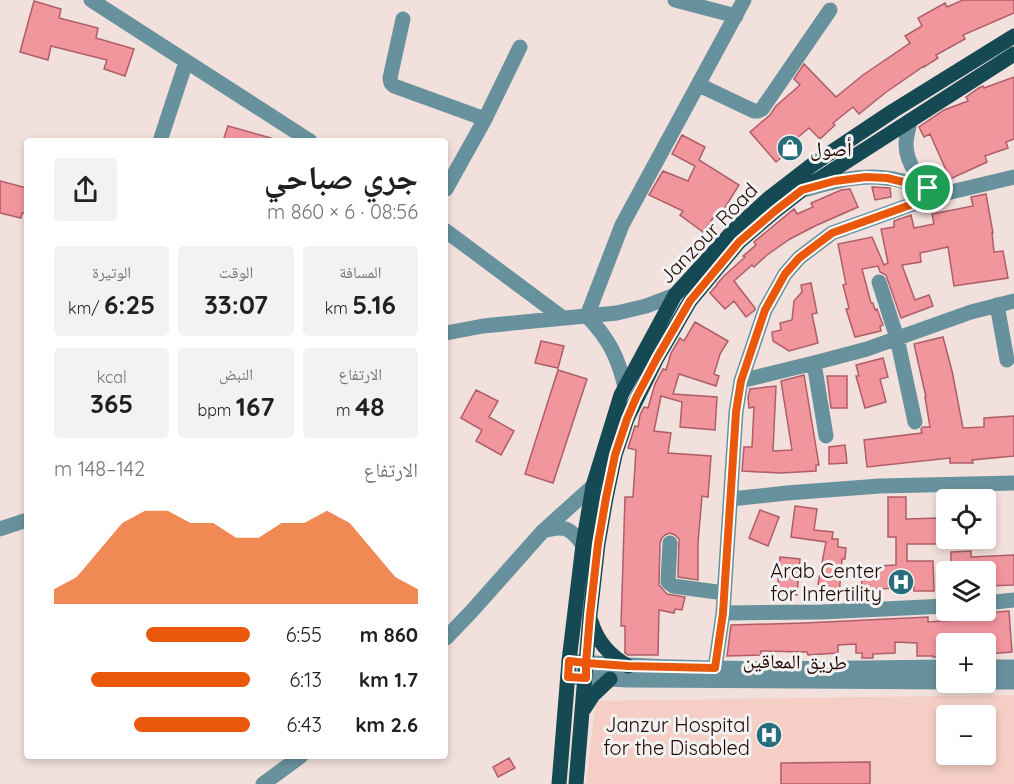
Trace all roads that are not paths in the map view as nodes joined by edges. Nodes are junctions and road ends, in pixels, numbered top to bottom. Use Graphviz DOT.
graph roads {
  1 [pos="91,0"];
  2 [pos="675,0"];
  3 [pos="744,0"];
  4 [pos="830,10"];
  5 [pos="736,16"];
  6 [pos="403,19"];
  7 [pos="1014,36"];
  8 [pos="520,47"];
  9 [pos="1014,54"];
  10 [pos="186,62"];
  11 [pos="699,85"];
  12 [pos="485,118"];
  13 [pos="910,121"];
  14 [pos="161,138"];
  15 [pos="305,138"];
  16 [pos="1013,181"];
  17 [pos="448,185"];
  18 [pos="802,190"];
  19 [pos="933,191"];
  20 [pos="448,232"];
  21 [pos="879,282"];
  22 [pos="675,295"];
  23 [pos="1014,301"];
  24 [pos="997,305"];
  25 [pos="587,316"];
  26 [pos="563,318"];
  27 [pos="448,333"];
  28 [pos="897,338"];
  29 [pos="1007,360"];
  30 [pos="814,363"];
  31 [pos="741,381"];
  32 [pos="625,387"];
  33 [pos="915,422"];
  34 [pos="826,436"];
  35 [pos="1014,483"];
  36 [pos="593,486"];
  37 [pos="731,499"];
  38 [pos="24,521"];
  39 [pos="0,529"];
  40 [pos="543,531"];
  41 [pos="670,543"];
  42 [pos="583,545"];
  43 [pos="724,592"];
  44 [pos="1014,600"];
  45 [pos="996,602"];
  46 [pos="936,606"];
  47 [pos="723,613"];
  48 [pos="590,615"];
  49 [pos="448,636"];
  50 [pos="628,666"];
  51 [pos="936,667"];
  52 [pos="996,667"];
  53 [pos="1014,667"];
  54 [pos="715,668"];
  55 [pos="569,669"];
  56 [pos="586,670"];
  57 [pos="610,679"];
  58 [pos="936,682"];
  59 [pos="996,682"];
  60 [pos="1014,682"];
  61 [pos="582,714"];
  62 [pos="298,759"];
  63 [pos="263,784"];
  64 [pos="559,784"];
  65 [pos="576,784"];
  1 -- 10 [label="street"];
  2 -- 5 [label="street"];
  3 -- 5 [label="street"];
  4 -- 11 [label="street"];
  5 -- 11 [label="street"];
  6 -- 12 [label="street"];
  7 -- 22 [label="main road, Janzour Road"];
  8 -- 12 [label="street"];
  9 -- 13 [label="main road, Janzour Road"];
  10 -- 14 [label="street"];
  10 -- 15 [label="street"];
  11 -- 25 [label="street"];
  12 -- 17 [label="street"];
  13 -- 18 [label="main road, Janzour Road"];
  13 -- 19 [label="street"];
  16 -- 19 [label="street"];
  18 -- 19 [label="street"];
  18 -- 48 [label="main road, Janzour Road"];
  19 -- 31 [label="street"];
  20 -- 26 [label="street"];
  21 -- 28 [label="street"];
  22 -- 25 [label="street"];
  22 -- 32 [label="main road, Janzour Road"];
  23 -- 24 [label="street"];
  24 -- 28 [label="street"];
  24 -- 29 [label="street"];
  25 -- 26 [label="street"];
  25 -- 32 [label="street"];
  26 -- 27 [label="street"];
  28 -- 30 [label="street"];
  28 -- 33 [label="street"];
  30 -- 31 [label="street"];
  30 -- 34 [label="street"];
  31 -- 37 [label="street"];
  32 -- 36 [label="main road, Janzour Road"];
  35 -- 37 [label="street"];
  36 -- 40 [label="street"];
  36 -- 42 [label="main road, Janzour Road"];
  37 -- 43 [label="street"];
  38 -- 39 [label="street"];
  40 -- 42 [label="street"];
  40 -- 49 [label="street"];
  41 -- 43 [label="street"];
  42 -- 55 [label="main road, Janzour Road"];
  43 -- 47 [label="street"];
  44 -- 45 [label="street"];
  46 -- 47 [label="street"];
  47 -- 54 [label="street"];
  48 -- 50 [label="main road"];
  48 -- 56 [label="main road, Janzour Road"];
  50 -- 54 [label="street, طريق المعاقين"];
  50 -- 56 [label="street, طريق المعاقين"];
  51 -- 54 [label="street, طريق المعاقين"];
  52 -- 53 [label="street"];
  55 -- 56 [label="street, طريق المعاقين"];
  55 -- 64 [label="main road, Janzour Road"];
  56 -- 57 [label="street, طريق المعاقين"];
  56 -- 61 [label="main road, Janzour Road"];
  57 -- 58 [label="street, طريق المعاقين"];
  57 -- 61 [label="main road"];
  59 -- 60 [label="street"];
  61 -- 65 [label="main road, Janzour Road"];
  62 -- 63 [label="street"];
}
